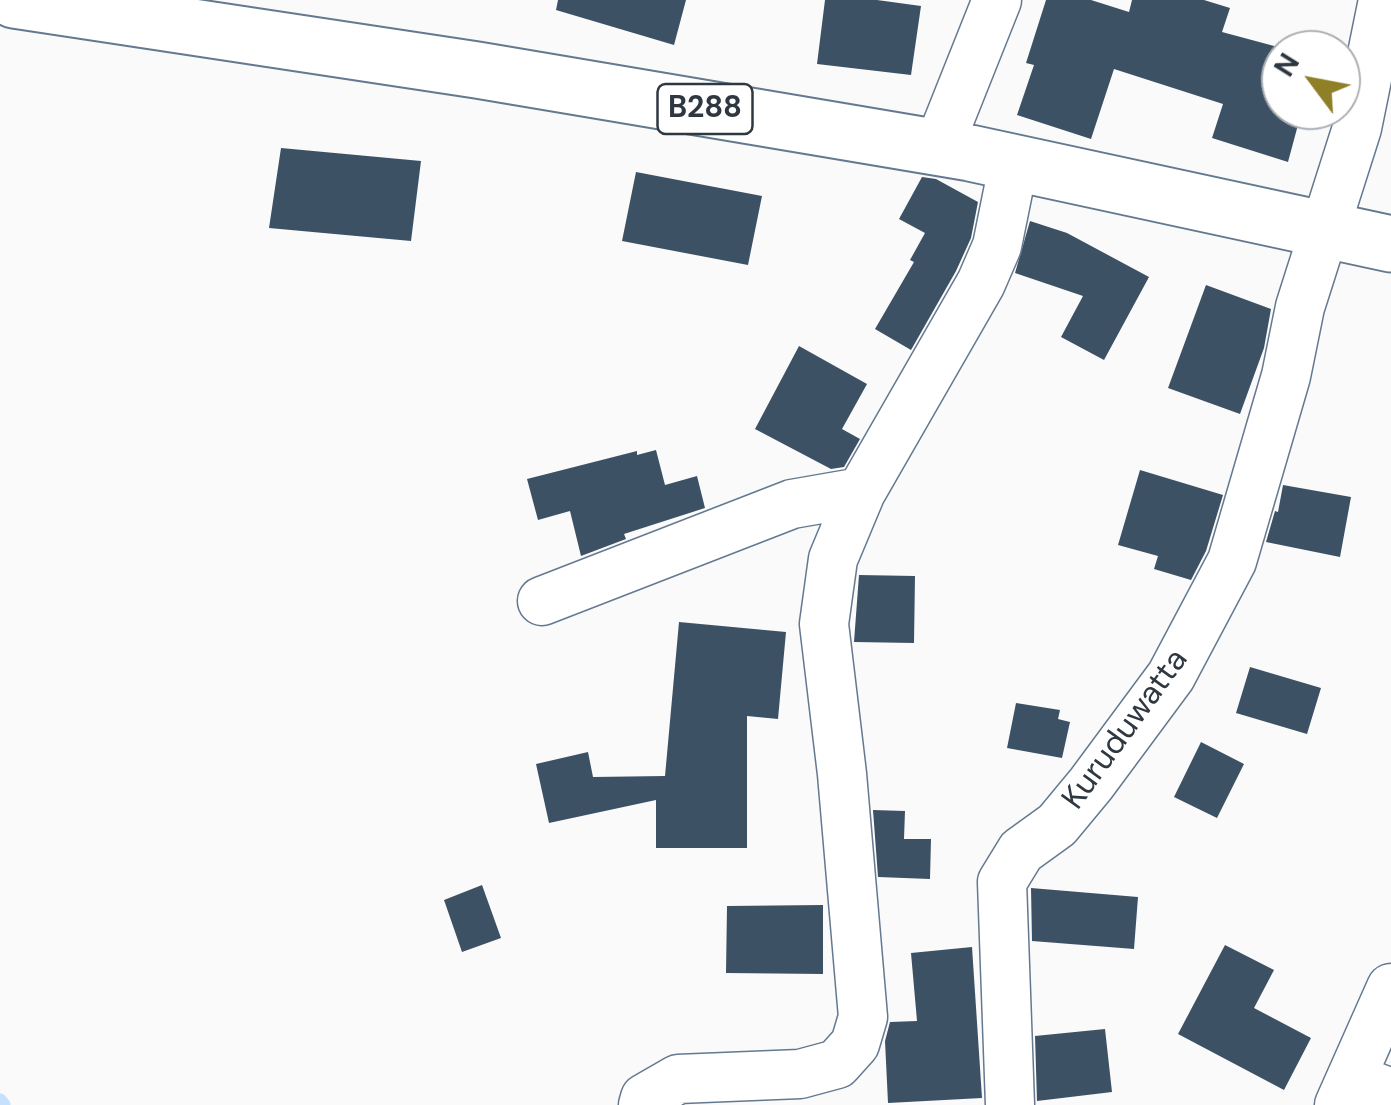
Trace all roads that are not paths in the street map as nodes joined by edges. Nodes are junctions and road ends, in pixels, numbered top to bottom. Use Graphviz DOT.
graph roads {
  1 [pos="14,0"];
  2 [pos="997,0"];
  3 [pos="1383,0"];
  4 [pos="938,148"];
  5 [pos="1014,162"];
  6 [pos="1326,231"];
  7 [pos="1391,244"];
  8 [pos="861,492"];
  9 [pos="542,601"];
  10 [pos="1391,988"];
  11 [pos="1361,1092"];
  12 [pos="643,1105"];
  13 [pos="1010,1105"];
  1 -- 4 [label="main road, B288"];
  2 -- 4 [label="street"];
  3 -- 6 [label="street, Kuruduwatta"];
  4 -- 5 [label="main road, B288"];
  5 -- 6 [label="main road, B288"];
  5 -- 8 [label="street"];
  6 -- 7 [label="main road, B288"];
  6 -- 13 [label="street, Kuruduwatta"];
  8 -- 9 [label="street"];
  8 -- 12 [label="street"];
  10 -- 11 [label="street"];
}
